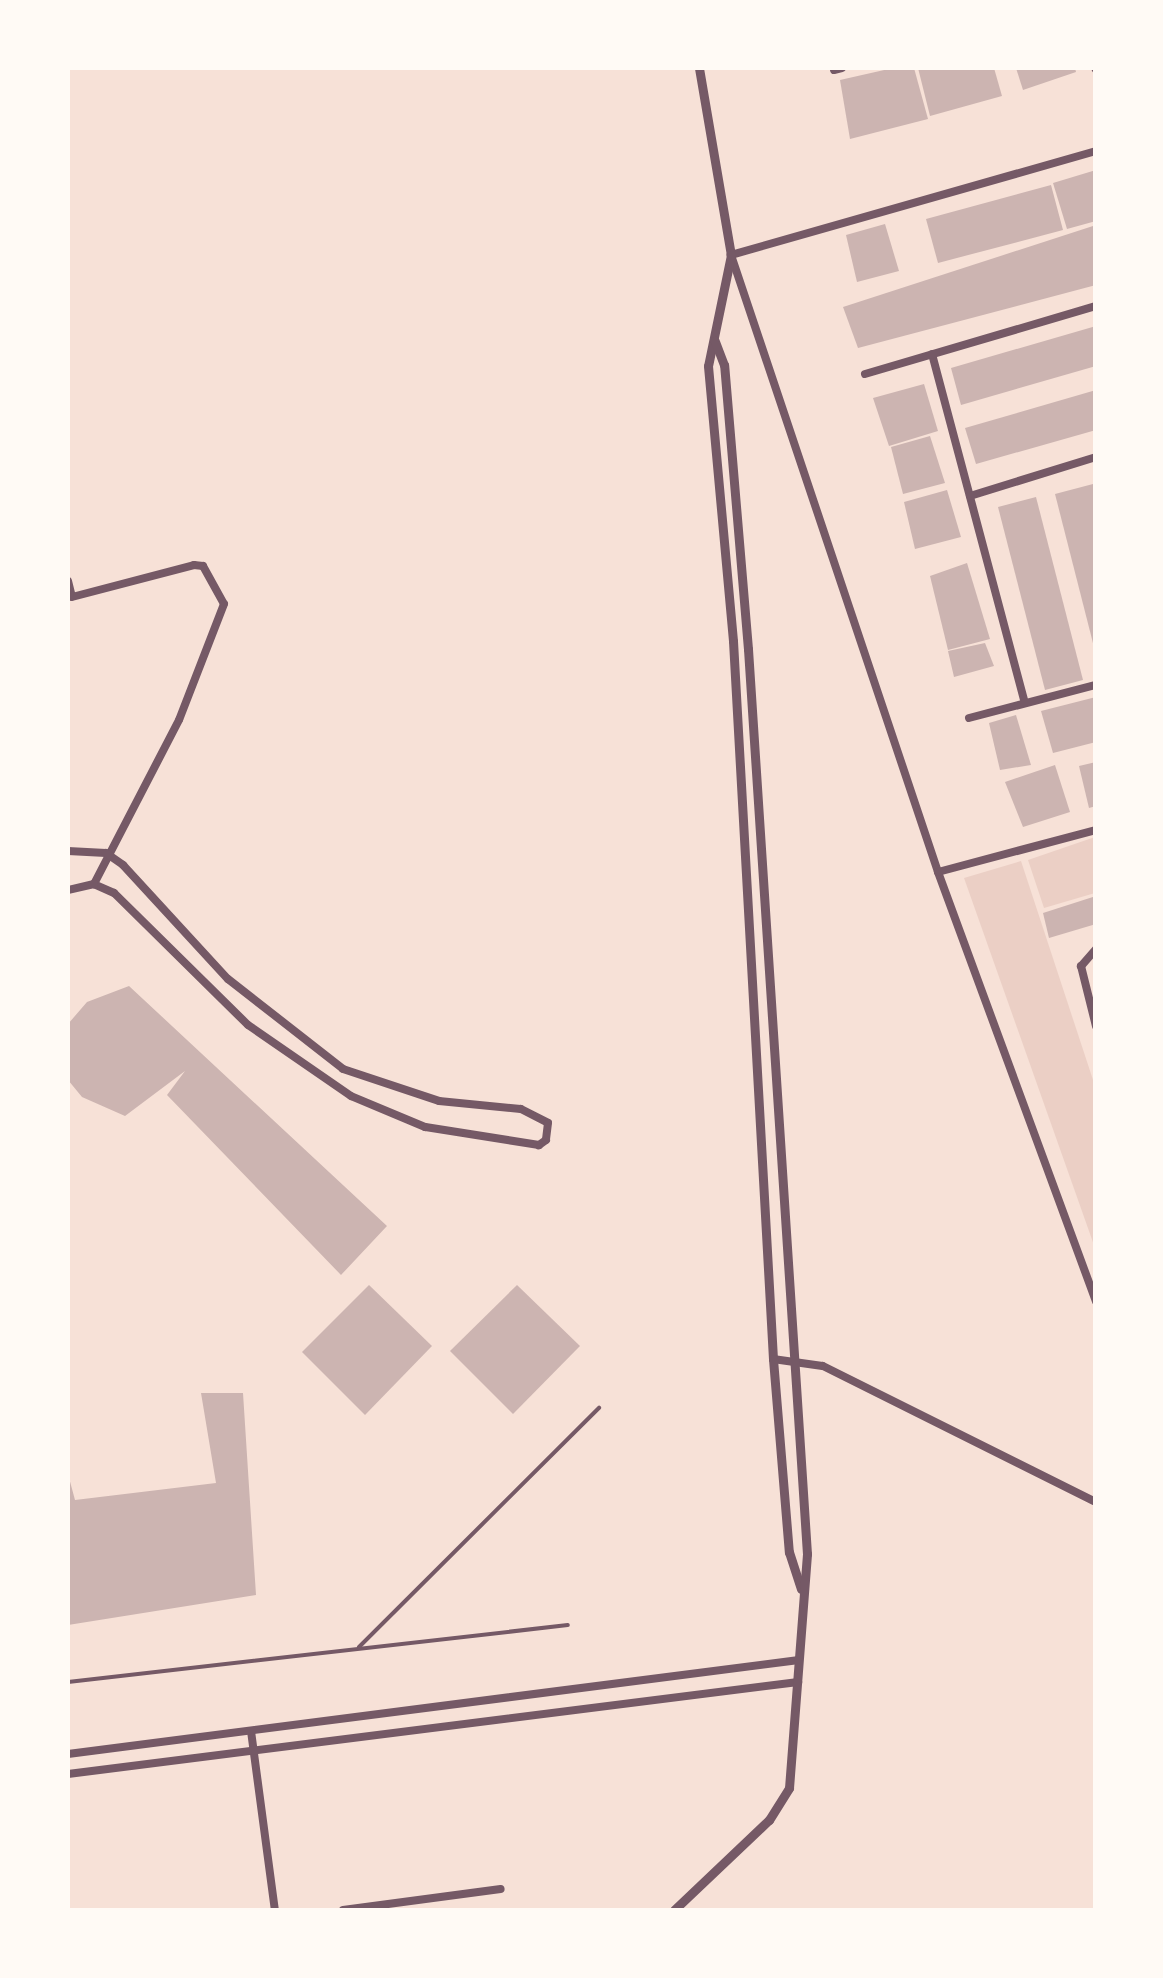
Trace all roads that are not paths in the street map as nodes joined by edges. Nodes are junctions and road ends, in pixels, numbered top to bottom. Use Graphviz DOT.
graph roads {
  1 [pos="699,68"];
  2 [pos="1096,151"];
  3 [pos="731,255"];
  4 [pos="1096,306"];
  5 [pos="716,341"];
  6 [pos="932,354"];
  7 [pos="865,374"];
  8 [pos="1096,457"];
  9 [pos="970,496"];
  10 [pos="736,504"];
  11 [pos="720,505"];
  12 [pos="68,581"];
  13 [pos="70,598"];
  14 [pos="1096,685"];
  15 [pos="1025,702"];
  16 [pos="968,718"];
  17 [pos="1096,830"];
  18 [pos="68,851"];
  19 [pos="106,853"];
  20 [pos="938,872"];
  21 [pos="94,884"];
  22 [pos="68,890"];
  23 [pos="1096,949"];
  24 [pos="1096,1026"];
  25 [pos="1096,1302"];
  26 [pos="773,1359"];
  27 [pos="793,1361"];
  28 [pos="599,1408"];
  29 [pos="1096,1502"];
  30 [pos="801,1591"];
  31 [pos="568,1626"];
  32 [pos="358,1647"];
  33 [pos="799,1660"];
  34 [pos="68,1682"];
  35 [pos="798,1682"];
  36 [pos="251,1731"];
  37 [pos="254,1751"];
  38 [pos="68,1754"];
  39 [pos="68,1774"];
  40 [pos="501,1889"];
  41 [pos="409,1906"];
  42 [pos="275,1910"];
  43 [pos="343,1910"];
  44 [pos="674,1910"];
  1 -- 3 [label="street"];
  2 -- 3 [label="street"];
  3 -- 5 [label="street"];
  3 -- 20 [label="street"];
  4 -- 6 [label="street"];
  5 -- 10 [label="street"];
  5 -- 11 [label="street"];
  6 -- 7 [label="street"];
  6 -- 9 [label="street"];
  8 -- 9 [label="street"];
  9 -- 15 [label="street"];
  10 -- 11 [label="street"];
  10 -- 27 [label="street"];
  11 -- 26 [label="street"];
  12 -- 13 [label="street"];
  13 -- 19 [label="street"];
  14 -- 15 [label="street"];
  15 -- 16 [label="street"];
  17 -- 20 [label="street"];
  18 -- 19 [label="street"];
  19 -- 21 [label="street"];
  19 -- 21 [label="street"];
  20 -- 25 [label="street"];
  21 -- 22 [label="street"];
  23 -- 24 [label="street"];
  26 -- 27 [label="street"];
  26 -- 30 [label="street"];
  27 -- 29 [label="street"];
  27 -- 30 [label="street"];
  28 -- 32 [label="lane"];
  30 -- 33 [label="street"];
  31 -- 32 [label="lane"];
  32 -- 34 [label="lane"];
  33 -- 35 [label="street"];
  33 -- 36 [label="street"];
  35 -- 37 [label="street"];
  35 -- 44 [label="street"];
  36 -- 37 [label="street"];
  36 -- 38 [label="street"];
  37 -- 39 [label="street"];
  37 -- 42 [label="street"];
  40 -- 41 [label="street"];
  41 -- 43 [label="street"];
}
